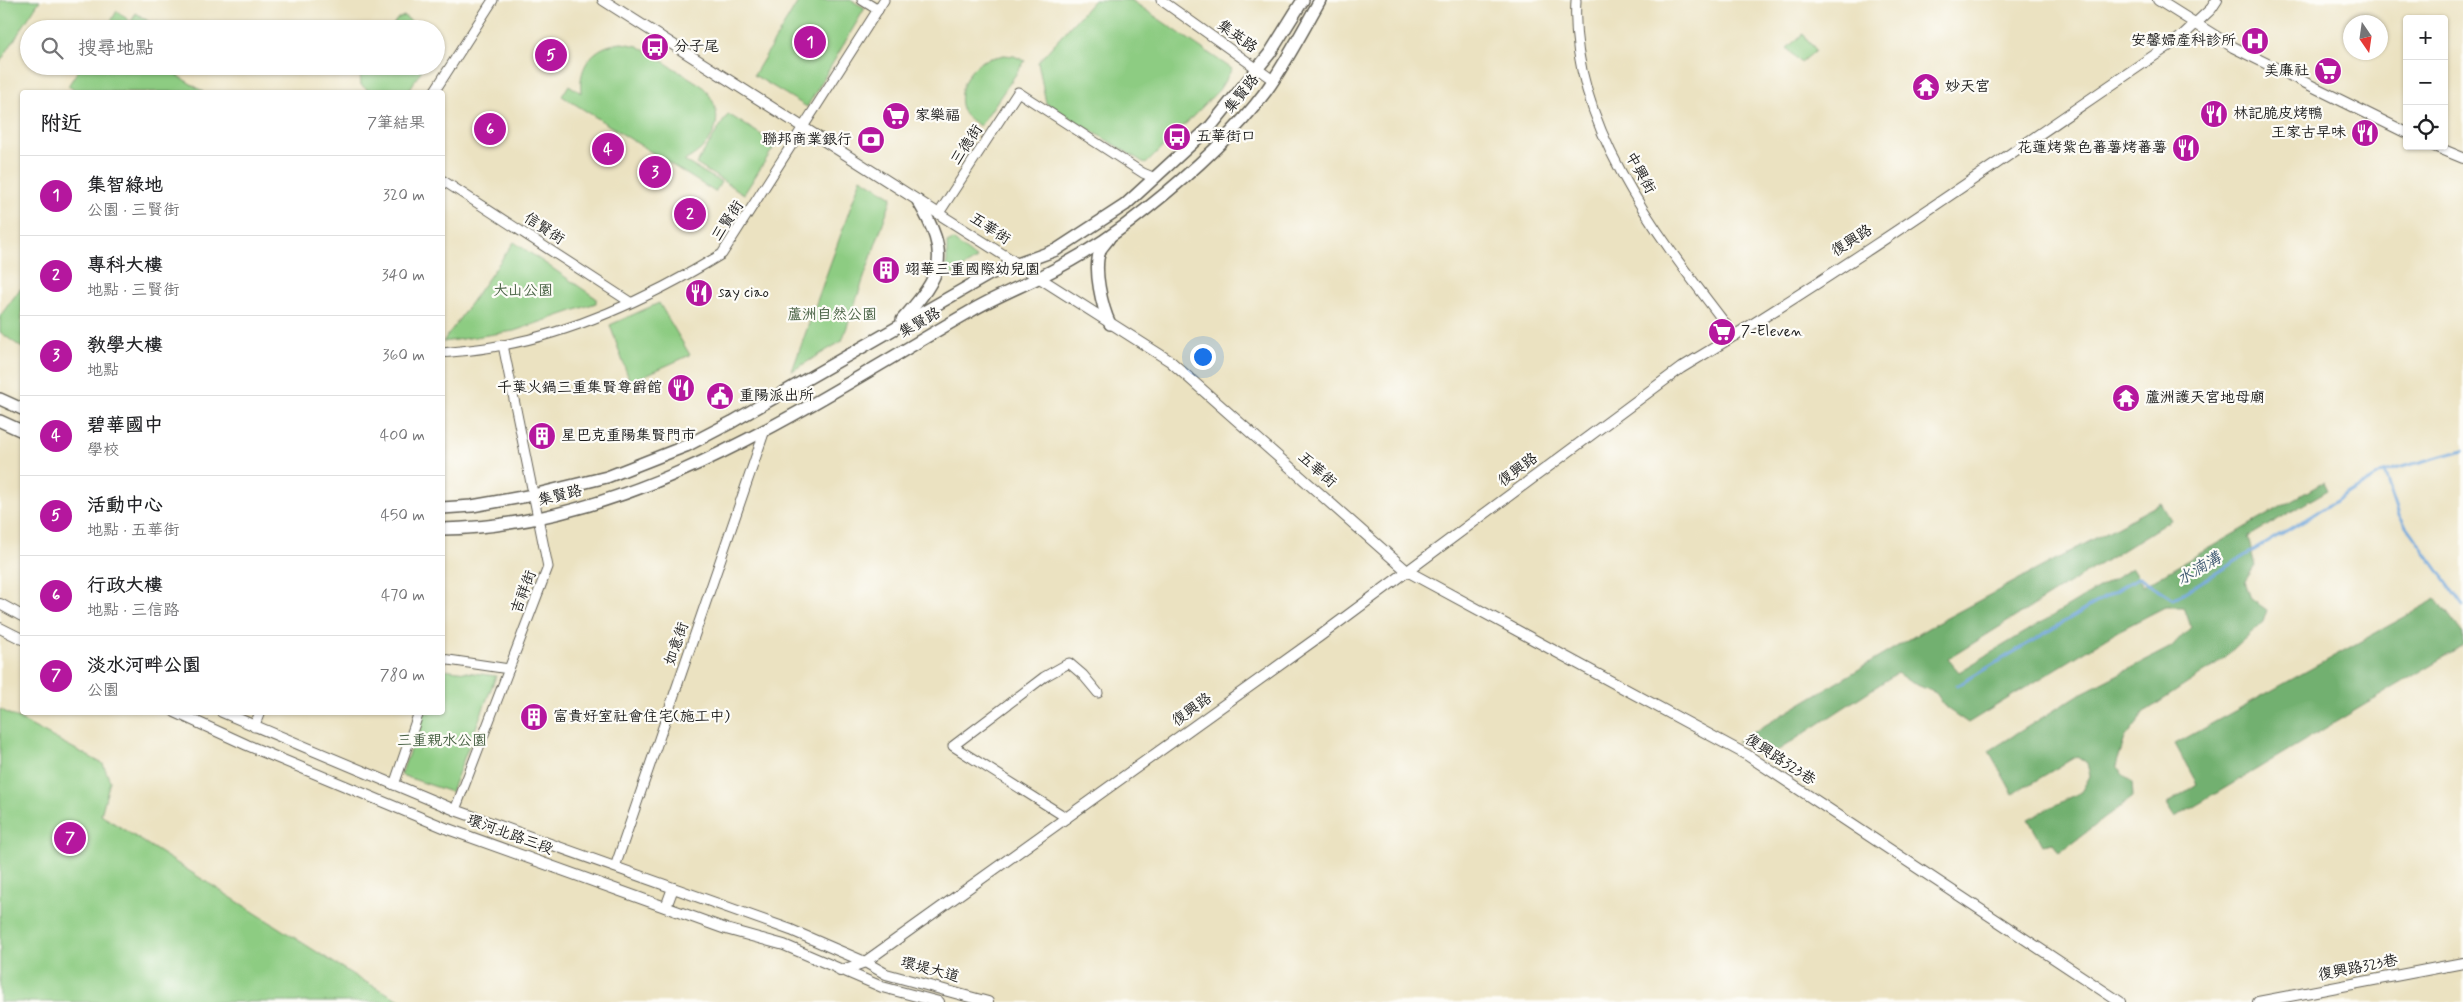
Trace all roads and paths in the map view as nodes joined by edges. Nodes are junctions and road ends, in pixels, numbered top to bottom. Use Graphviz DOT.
graph roads {
  1 [pos="493,0"];
  2 [pos="603,0"];
  3 [pos="862,0"];
  4 [pos="884,0"];
  5 [pos="1161,0"];
  6 [pos="1303,0"];
  7 [pos="1320,0"];
  8 [pos="1576,0"];
  9 [pos="2158,0"];
  10 [pos="2217,0"];
  11 [pos="878,10"];
  12 [pos="2196,25"];
  13 [pos="1258,68"];
  14 [pos="445,75"];
  15 [pos="445,75"];
  16 [pos="1272,80"];
  17 [pos="435,90"];
  18 [pos="802,127"];
  19 [pos="2403,131"];
  20 [pos="2444,150"];
  21 [pos="2463,158"];
  22 [pos="1155,178"];
  23 [pos="445,182"];
  24 [pos="918,201"];
  25 [pos="939,213"];
  26 [pos="1114,233"];
  27 [pos="1015,263"];
  28 [pos="1039,277"];
  29 [pos="630,302"];
  30 [pos="1110,324"];
  31 [pos="894,329"];
  32 [pos="1735,336"];
  33 [pos="503,345"];
  34 [pos="445,353"];
  35 [pos="0,399"];
  36 [pos="20,408"];
  37 [pos="0,421"];
  38 [pos="20,430"];
  39 [pos="765,430"];
  40 [pos="534,495"];
  41 [pos="445,508"];
  42 [pos="538,518"];
  43 [pos="445,529"];
  44 [pos="1407,571"];
  45 [pos="0,604"];
  46 [pos="10,609"];
  47 [pos="20,611"];
  48 [pos="20,615"];
  49 [pos="0,628"];
  50 [pos="20,639"];
  51 [pos="445,660"];
  52 [pos="509,669"];
  53 [pos="1098,693"];
  54 [pos="181,715"];
  55 [pos="228,715"];
  56 [pos="259,715"];
  57 [pos="418,715"];
  58 [pos="254,728"];
  59 [pos="394,785"];
  60 [pos="455,810"];
  61 [pos="1068,818"];
  62 [pos="614,867"];
  63 [pos="672,888"];
  64 [pos="666,907"];
  65 [pos="866,962"];
  66 [pos="2463,963"];
  67 [pos="840,970"];
  68 [pos="939,1002"];
  69 [pos="988,1002"];
  70 [pos="2120,1002"];
  71 [pos="2258,1002"];
  1 -- 14 [label="street"];
  2 -- 18 [label="street, 五華街"];
  3 -- 11 [label="street"];
  4 -- 11 [label="street, 三賢街"];
  5 -- 13 [label="street, 集英路"];
  6 -- 13 [label="main road, 集賢路"];
  7 -- 16 [label="main road, 集賢路"];
  8 -- 32 [label="street, 中興街"];
  9 -- 12 [label="street"];
  10 -- 12 [label="street, 復興路"];
  11 -- 18 [label="street, 三賢街"];
  12 -- 19 [label="street"];
  12 -- 32 [label="street, 復興路"];
  13 -- 16 [label="street, 集英路"];
  13 -- 22 [label="main road, 集賢路"];
  15 -- 17 [label="street"];
  16 -- 26 [label="main road, 集賢路"];
  18 -- 24 [label="street, 五華街"];
  18 -- 29 [label="street, 三賢街"];
  20 -- 21 [label="street"];
  22 -- 25 [label="street, 三德街"];
  22 -- 27 [label="main road, 集賢路"];
  23 -- 29 [label="street, 信賢街"];
  24 -- 25 [label="street, 五華街"];
  24 -- 31 [label="main road"];
  25 -- 27 [label="street, 五華街"];
  26 -- 28 [label="main road, 集賢路"];
  26 -- 30 [label="main road"];
  27 -- 28 [label="street, 五華街"];
  27 -- 31 [label="main road, 集賢路"];
  28 -- 30 [label="street, 五華街"];
  28 -- 39 [label="main road, 集賢路"];
  29 -- 33 [label="street, 三賢街"];
  30 -- 44 [label="street, 五華街"];
  31 -- 40 [label="main road, 集賢路"];
  32 -- 44 [label="street, 復興路"];
  33 -- 34 [label="street, 三賢街"];
  33 -- 40 [label="street, 吉祥街"];
  35 -- 36 [label="main road"];
  37 -- 38 [label="main road"];
  39 -- 42 [label="main road, 集賢路"];
  39 -- 62 [label="street, 如意街"];
  40 -- 41 [label="main road, 集賢路"];
  40 -- 42 [label="street, 吉祥街"];
  42 -- 43 [label="main road, 集賢路"];
  42 -- 52 [label="street, 吉祥街"];
  44 -- 61 [label="street, 復興路"];
  44 -- 70 [label="street, 復興路323巷"];
  45 -- 46 [label="street"];
  46 -- 47 [label="street"];
  46 -- 48 [label="street"];
  49 -- 50 [label="street"];
  51 -- 52 [label="street"];
  52 -- 60 [label="street, 吉祥街"];
  53 -- 61 [label="street"];
  54 -- 64 [label="street, 環河北路三段"];
  55 -- 58 [label="street, 環河北路三段"];
  56 -- 58 [label="street"];
  57 -- 59 [label="street"];
  58 -- 59 [label="street, 環河北路三段"];
  59 -- 60 [label="street, 環河北路三段"];
  60 -- 62 [label="street, 環河北路三段"];
  61 -- 65 [label="street, 復興路"];
  62 -- 63 [label="street, 環河北路三段"];
  63 -- 64 [label="street"];
  63 -- 65 [label="street, 環河北路三段"];
  64 -- 67 [label="street, 環河北路三段"];
  65 -- 67 [label="street, 復興路"];
  65 -- 69 [label="street, 環堤大道"];
  66 -- 71 [label="street, 復興路323巷"];
  67 -- 68 [label="street, 環堤大道"];
}
